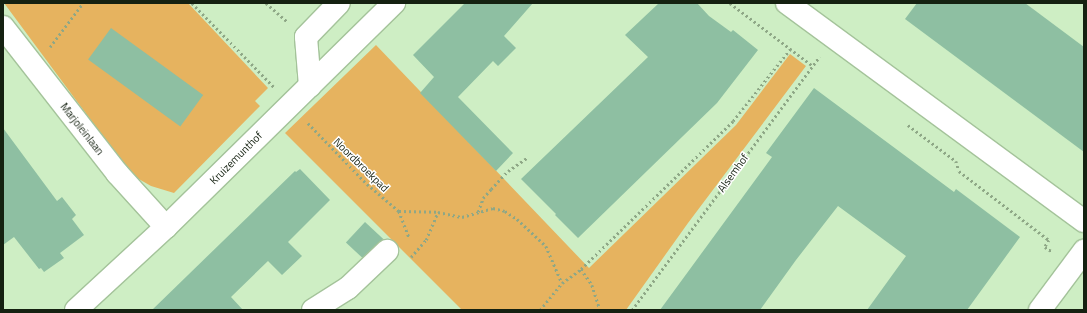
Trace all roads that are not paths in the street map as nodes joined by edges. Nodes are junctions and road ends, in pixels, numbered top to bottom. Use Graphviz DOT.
graph roads {
  1 [pos="339,3"];
  2 [pos="394,3"];
  3 [pos="786,3"];
  4 [pos="3,27"];
  5 [pos="310,86"];
  6 [pos="1084,220"];
  7 [pos="166,227"];
  8 [pos="387,251"];
  9 [pos="1078,259"];
  10 [pos="76,310"];
  11 [pos="313,310"];
  12 [pos="1040,310"];
  1 -- 5 [label="street"];
  2 -- 5 [label="street, Kruizemunthof"];
  3 -- 6 [label="street"];
  4 -- 7 [label="street, Marjoleinlaan"];
  5 -- 7 [label="street, Kruizemunthof"];
  7 -- 10 [label="street, Kruizemunthof"];
  8 -- 11 [label="street"];
  9 -- 12 [label="street"];
}
